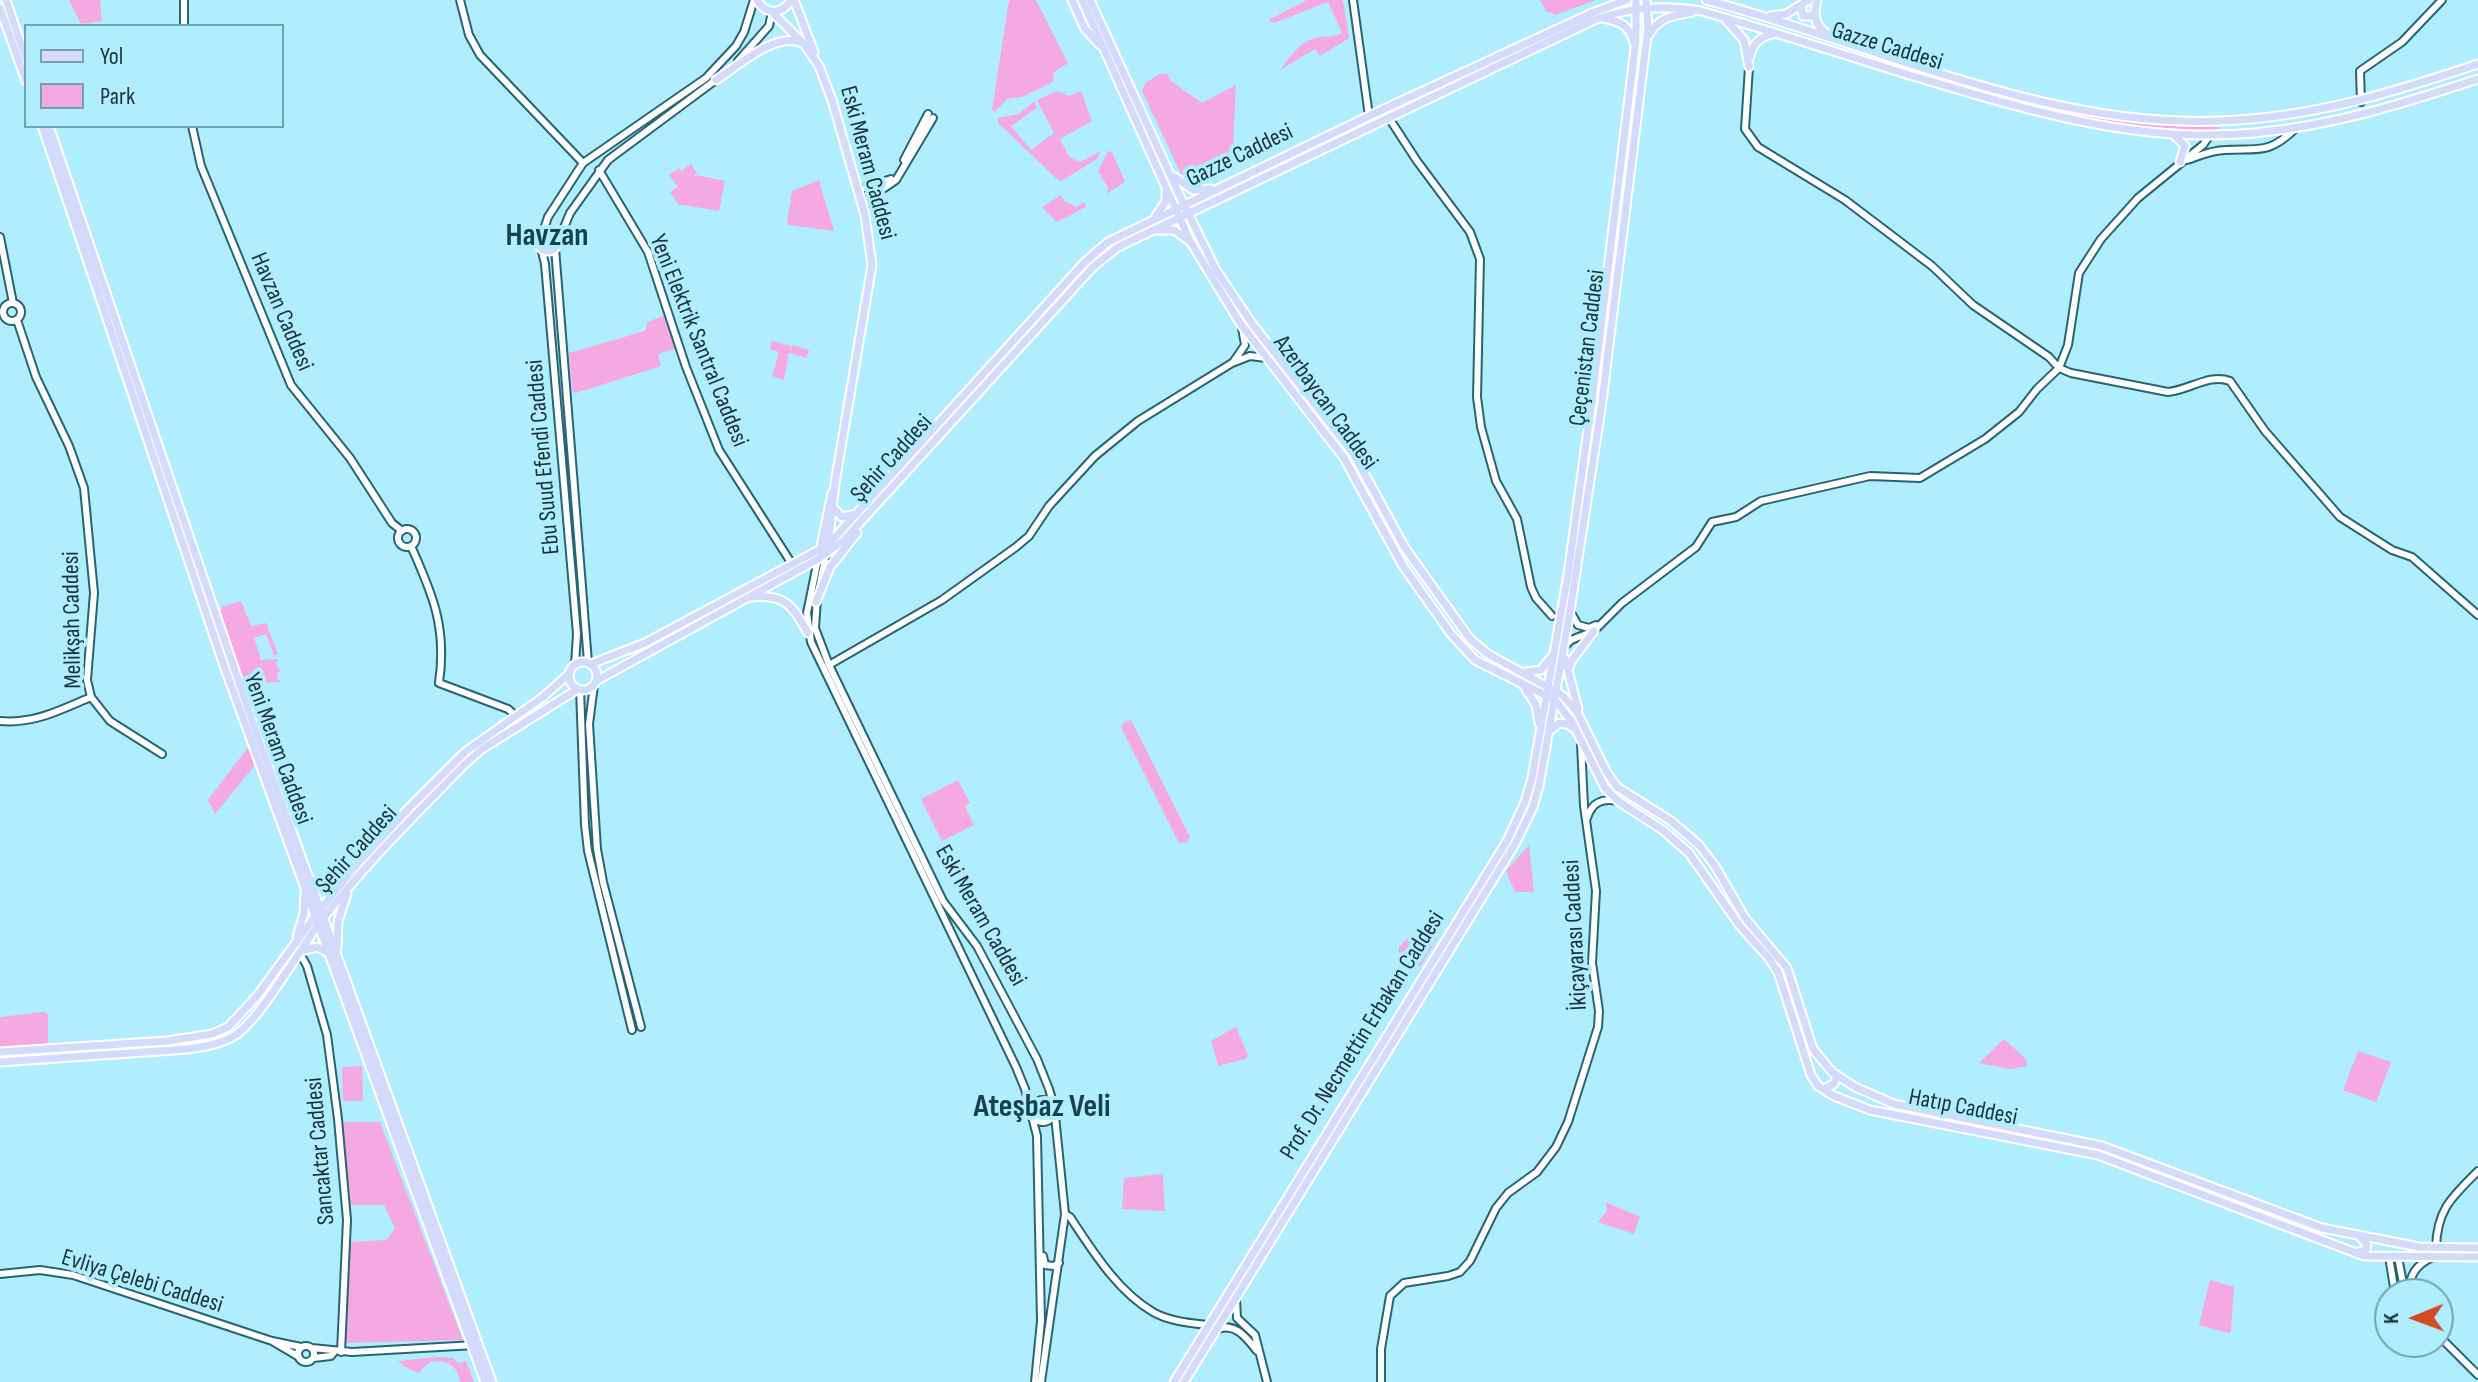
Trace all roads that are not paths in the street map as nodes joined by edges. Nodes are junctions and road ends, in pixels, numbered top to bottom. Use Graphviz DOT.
graph roads {
  1 [pos="6,0"];
  2 [pos="184,0"];
  3 [pos="460,0"];
  4 [pos="755,0"];
  5 [pos="792,0"];
  6 [pos="1072,0"];
  7 [pos="1082,0"];
  8 [pos="1090,0"];
  9 [pos="1353,0"];
  10 [pos="1609,0"];
  11 [pos="1627,0"];
  12 [pos="1706,0"];
  13 [pos="1809,0"];
  14 [pos="1817,0"];
  15 [pos="2442,0"];
  16 [pos="1636,4"];
  17 [pos="1646,4"];
  18 [pos="1801,6"];
  19 [pos="0,8"];
  20 [pos="1699,11"];
  21 [pos="772,12"];
  22 [pos="1815,13"];
  23 [pos="1600,14"];
  24 [pos="1718,16"];
  25 [pos="1768,16"];
  26 [pos="184,24"];
  27 [pos="1779,34"];
  28 [pos="1843,40"];
  29 [pos="804,44"];
  30 [pos="1645,49"];
  31 [pos="1635,51"];
  32 [pos="1107,52"];
  33 [pos="24,53"];
  34 [pos="2478,64"];
  35 [pos="819,66"];
  36 [pos="1749,67"];
  37 [pos="24,75"];
  38 [pos="2478,79"];
  39 [pos="716,80"];
  40 [pos="2361,102"];
  41 [pos="1369,116"];
  42 [pos="1389,118"];
  43 [pos="43,128"];
  44 [pos="50,128"];
  45 [pos="192,128"];
  46 [pos="2295,129"];
  47 [pos="2173,135"];
  48 [pos="2210,135"];
  49 [pos="2180,162"];
  50 [pos="583,163"];
  51 [pos="1169,169"];
  52 [pos="599,170"];
  53 [pos="1164,183"];
  54 [pos="1224,185"];
  55 [pos="858,190"];
  56 [pos="864,210"];
  57 [pos="1181,211"];
  58 [pos="1152,220"];
  59 [pos="543,232"];
  60 [pos="1147,232"];
  61 [pos="0,237"];
  62 [pos="1190,241"];
  63 [pos="557,245"];
  64 [pos="541,247"];
  65 [pos="13,303"];
  66 [pos="17,320"];
  67 [pos="1240,323"];
  68 [pos="1269,359"];
  69 [pos="1232,363"];
  70 [pos="2059,368"];
  71 [pos="835,483"];
  72 [pos="834,506"];
  73 [pos="864,514"];
  74 [pos="402,531"];
  75 [pos="411,546"];
  76 [pos="825,550"];
  77 [pos="818,559"];
  78 [pos="792,564"];
  79 [pos="749,597"];
  80 [pos="816,602"];
  81 [pos="1570,611"];
  82 [pos="2478,615"];
  83 [pos="1552,616"];
  84 [pos="1603,621"];
  85 [pos="1594,631"];
  86 [pos="808,633"];
  87 [pos="1564,647"];
  88 [pos="1555,650"];
  89 [pos="589,663"];
  90 [pos="829,665"];
  91 [pos="572,669"];
  92 [pos="1519,670"];
  93 [pos="1567,673"];
  94 [pos="1521,682"];
  95 [pos="595,683"];
  96 [pos="1548,685"];
  97 [pos="579,689"];
  98 [pos="1557,690"];
  99 [pos="1547,695"];
  100 [pos="91,697"];
  101 [pos="1555,700"];
  102 [pos="516,716"];
  103 [pos="0,721"];
  104 [pos="1582,722"];
  105 [pos="1544,733"];
  106 [pos="1578,734"];
  107 [pos="162,754"];
  108 [pos="1606,771"];
  109 [pos="1597,776"];
  110 [pos="1618,801"];
  111 [pos="1586,821"];
  112 [pos="307,879"];
  113 [pos="348,882"];
  114 [pos="320,916"];
  115 [pos="295,944"];
  116 [pos="299,952"];
  117 [pos="335,959"];
  118 [pos="641,1027"];
  119 [pos="632,1030"];
  120 [pos="0,1052"];
  121 [pos="0,1062"];
  122 [pos="1829,1069"];
  123 [pos="1811,1075"];
  124 [pos="1837,1075"];
  125 [pos="1855,1087"];
  126 [pos="1824,1089"];
  127 [pos="1849,1103"];
  128 [pos="2478,1171"];
  129 [pos="1039,1200"];
  130 [pos="1065,1214"];
  131 [pos="2358,1236"];
  132 [pos="2386,1242"];
  133 [pos="2436,1248"];
  134 [pos="2478,1248"];
  135 [pos="2353,1252"];
  136 [pos="2393,1257"];
  137 [pos="2433,1257"];
  138 [pos="2478,1257"];
  139 [pos="1059,1263"];
  140 [pos="0,1274"];
  141 [pos="2394,1278"];
  142 [pos="2400,1278"];
  143 [pos="2411,1278"];
  144 [pos="1236,1298"];
  145 [pos="1208,1325"];
  146 [pos="1216,1330"];
  147 [pos="272,1341"];
  148 [pos="475,1345"];
  149 [pos="301,1347"];
  150 [pos="312,1348"];
  151 [pos="2454,1351"];
  152 [pos="338,1352"];
  153 [pos="1259,1354"];
  154 [pos="299,1357"];
  155 [pos="313,1358"];
  156 [pos="2478,1375"];
  157 [pos="485,1382"];
  158 [pos="492,1382"];
  159 [pos="1035,1382"];
  160 [pos="1041,1382"];
  161 [pos="1174,1382"];
  162 [pos="1184,1382"];
  163 [pos="1267,1382"];
  164 [pos="1381,1382"];
  1 -- 33 [label="main road"];
  2 -- 26 [label="street"];
  3 -- 50 [label="street"];
  4 -- 21 [label="main road, Eski Meram Caddesi"];
  4 -- 50 [label="street"];
  5 -- 21 [label="main road"];
  5 -- 35 [label="main road"];
  6 -- 32 [label="main road"];
  7 -- 32 [label="main road, Azerbaycan Caddesi"];
  8 -- 51 [label="main road, Azerbaycan Caddesi"];
  9 -- 41 [label="street"];
  10 -- 23 [label="main road"];
  11 -- 23 [label="main road, Gazze Caddesi"];
  12 -- 25 [label="main road, Gazze Caddesi"];
  13 -- 18 [label="main road"];
  14 -- 22 [label="main road"];
  15 -- 40 [label="street"];
  16 -- 17 [label="main road, Gazze Caddesi"];
  16 -- 23 [label="main road, Gazze Caddesi"];
  16 -- 31 [label="main road, Çeçenistan Caddesi"];
  17 -- 20 [label="main road, Gazze Caddesi"];
  17 -- 30 [label="main road, Çeçenistan Caddesi"];
  18 -- 22 [label="main road"];
  18 -- 25 [label="main road"];
  19 -- 37 [label="main road"];
  20 -- 24 [label="main road, Gazze Caddesi"];
  20 -- 30 [label="main road"];
  21 -- 29 [label="main road, Eski Meram Caddesi"];
  21 -- 39 [label="street, Ebu Suud Efendi Caddesi"];
  22 -- 28 [label="main road"];
  23 -- 31 [label="main road"];
  23 -- 41 [label="main road, Gazze Caddesi"];
  23 -- 42 [label="main road, Gazze Caddesi"];
  24 -- 27 [label="main road, Gazze Caddesi"];
  24 -- 36 [label="main road"];
  25 -- 28 [label="main road, Gazze Caddesi"];
  27 -- 36 [label="main road"];
  27 -- 47 [label="main road, Gazze Caddesi"];
  28 -- 40 [label="main road, Gazze Caddesi"];
  29 -- 35 [label="main road, Eski Meram Caddesi"];
  29 -- 39 [label="main road"];
  30 -- 81 [label="main road, Çeçenistan Caddesi"];
  31 -- 88 [label="main road, Çeçenistan Caddesi"];
  32 -- 53 [label="main road, Azerbaycan Caddesi"];
  34 -- 40 [label="main road, Gazze Caddesi"];
  35 -- 55 [label="main road, Eski Meram Caddesi"];
  36 -- 70 [label="street"];
  38 -- 46 [label="main road, Gazze Caddesi"];
  39 -- 52 [label="street, Ebu Suud Efendi Caddesi"];
  41 -- 54 [label="main road, Gazze Caddesi"];
  42 -- 57 [label="main road, Gazze Caddesi"];
  42 -- 83 [label="street"];
  43 -- 112 [label="main road, Yeni Meram Caddesi"];
  44 -- 112 [label="main road, Yeni Meram Caddesi"];
  45 -- 74 [label="street, Havzan Caddesi"];
  46 -- 48 [label="main road, Gazze Caddesi"];
  46 -- 49 [label="street"];
  47 -- 48 [label="main road, Gazze Caddesi"];
  47 -- 49 [label="main road"];
  48 -- 49 [label="street"];
  49 -- 70 [label="street"];
  50 -- 59 [label="street"];
  51 -- 54 [label="main road"];
  51 -- 57 [label="main road, Azerbaycan Caddesi"];
  52 -- 63 [label="street, Ebu Suud Efendi Caddesi"];
  52 -- 78 [label="street, Yeni Elektrik Santral Caddesi"];
  53 -- 57 [label="main road, Azerbaycan Caddesi"];
  53 -- 58 [label="main road"];
  54 -- 57 [label="main road, Gazze Caddesi"];
  55 -- 56 [label="main road, Eski Meram Caddesi"];
  55 -- 56 [label="street"];
  56 -- 71 [label="main road, Eski Meram Caddesi"];
  57 -- 58 [label="main road, Şehir Caddesi"];
  57 -- 60 [label="main road, Şehir Caddesi"];
  57 -- 62 [label="main road, Azerbaycan Caddesi"];
  57 -- 92 [label="main road, Azerbaycan Caddesi"];
  58 -- 73 [label="main road, Şehir Caddesi"];
  59 -- 63 [label="main road"];
  59 -- 64 [label="main road"];
  60 -- 62 [label="main road"];
  60 -- 73 [label="main road, Şehir Caddesi"];
  61 -- 65 [label="street, Melikşah Caddesi"];
  62 -- 67 [label="main road, Azerbaycan Caddesi"];
  63 -- 64 [label="main road"];
  63 -- 89 [label="street, Ebu Suud Efendi Caddesi"];
  64 -- 91 [label="street, Ebu Suud Efendi Caddesi"];
  65 -- 66 [label="street, Melikşah Caddesi"];
  65 -- 66 [label="street, Melikşah Caddesi"];
  66 -- 100 [label="street, Melikşah Caddesi"];
  67 -- 68 [label="main road, Azerbaycan Caddesi"];
  67 -- 69 [label="street"];
  68 -- 69 [label="street"];
  68 -- 94 [label="main road, Azerbaycan Caddesi"];
  69 -- 90 [label="street"];
  70 -- 82 [label="street"];
  70 -- 84 [label="street"];
  71 -- 72 [label="main road, Eski Meram Caddesi"];
  71 -- 76 [label="main road, Eski Meram Caddesi"];
  72 -- 73 [label="main road"];
  72 -- 76 [label="main road, Eski Meram Caddesi"];
  73 -- 76 [label="main road, Şehir Caddesi"];
  73 -- 80 [label="main road"];
  74 -- 75 [label="street"];
  74 -- 75 [label="street"];
  75 -- 102 [label="street"];
  76 -- 77 [label="main road, Eski Meram Caddesi"];
  76 -- 78 [label="main road, Şehir Caddesi"];
  76 -- 80 [label="street, Eski Meram Caddesi"];
  77 -- 79 [label="main road"];
  77 -- 86 [label="street, Eski Meram Caddesi"];
  78 -- 89 [label="main road, Şehir Caddesi"];
  79 -- 86 [label="main road"];
  79 -- 95 [label="main road"];
  80 -- 90 [label="street, Eski Meram Caddesi"];
  81 -- 84 [label="street"];
  81 -- 87 [label="main road, Çeçenistan Caddesi"];
  84 -- 85 [label="street"];
  85 -- 87 [label="street"];
  85 -- 93 [label="main road"];
  86 -- 129 [label="street, Eski Meram Caddesi"];
  87 -- 93 [label="main road"];
  87 -- 98 [label="main road, Çeçenistan Caddesi"];
  88 -- 92 [label="main road"];
  88 -- 96 [label="main road, Çeçenistan Caddesi"];
  89 -- 91 [label="main road"];
  89 -- 95 [label="main road"];
  90 -- 130 [label="street, Eski Meram Caddesi"];
  91 -- 97 [label="main road"];
  91 -- 102 [label="main road, Şehir Caddesi"];
  92 -- 96 [label="main road, Azerbaycan Caddesi"];
  93 -- 104 [label="main road"];
  94 -- 99 [label="main road, Azerbaycan Caddesi"];
  94 -- 105 [label="main road"];
  95 -- 97 [label="main road"];
  95 -- 118 [label="street"];
  96 -- 98 [label="main road, Azerbaycan Caddesi"];
  96 -- 99 [label="main road, Çeçenistan Caddesi"];
  97 -- 113 [label="main road, Şehir Caddesi"];
  97 -- 119 [label="street"];
  98 -- 101 [label="main road, Çeçenistan Caddesi"];
  98 -- 104 [label="main road, Azerbaycan Caddesi"];
  99 -- 101 [label="main road, Azerbaycan Caddesi"];
  99 -- 105 [label="main road, Prof. Dr. Necmettin Erbakan Caddesi"];
  100 -- 103 [label="street"];
  100 -- 107 [label="street, Melikşah Caddesi"];
  101 -- 105 [label="main road, Prof. Dr. Necmettin Erbakan Caddesi"];
  101 -- 106 [label="main road, Azerbaycan Caddesi"];
  102 -- 113 [label="main road, Şehir Caddesi"];
  104 -- 108 [label="main road, Azerbaycan Caddesi"];
  105 -- 106 [label="main road"];
  105 -- 144 [label="main road, Prof. Dr. Necmettin Erbakan Caddesi"];
  105 -- 145 [label="main road, Prof. Dr. Necmettin Erbakan Caddesi"];
  106 -- 109 [label="main road, Azerbaycan Caddesi"];
  106 -- 111 [label="street, İkiçayarası Caddesi"];
  108 -- 122 [label="main road, Hatıp Caddesi"];
  109 -- 110 [label="main road, Hatıp Caddesi"];
  110 -- 111 [label="street"];
  110 -- 123 [label="main road, Hatıp Caddesi"];
  111 -- 164 [label="street, İkiçayarası Caddesi"];
  112 -- 113 [label="main road"];
  112 -- 114 [label="main road, Yeni Meram Caddesi"];
  112 -- 115 [label="main road"];
  113 -- 114 [label="main road, Şehir Caddesi"];
  113 -- 117 [label="main road"];
  114 -- 115 [label="main road"];
  114 -- 116 [label="main road"];
  114 -- 117 [label="main road, Yeni Meram Caddesi"];
  115 -- 120 [label="main road"];
  116 -- 117 [label="main road"];
  116 -- 121 [label="main road"];
  116 -- 152 [label="street, Sancaktar Caddesi"];
  117 -- 148 [label="main road, Yeni Meram Caddesi"];
  122 -- 123 [label="main road"];
  122 -- 124 [label="main road, Hatıp Caddesi"];
  123 -- 126 [label="main road, Hatıp Caddesi"];
  124 -- 125 [label="main road, Hatıp Caddesi"];
  124 -- 126 [label="main road"];
  125 -- 127 [label="main road"];
  125 -- 131 [label="main road, Hatıp Caddesi"];
  126 -- 127 [label="main road, Hatıp Caddesi"];
  127 -- 135 [label="main road, Hatıp Caddesi"];
  128 -- 133 [label="street"];
  129 -- 139 [label="street"];
  129 -- 159 [label="street, Eski Meram Caddesi"];
  130 -- 139 [label="street, Eski Meram Caddesi"];
  130 -- 145 [label="street"];
  131 -- 132 [label="main road, Hatıp Caddesi"];
  131 -- 135 [label="main road"];
  132 -- 133 [label="main road, Hatıp Caddesi"];
  132 -- 136 [label="main road"];
  133 -- 134 [label="main road, Hatıp Caddesi"];
  135 -- 136 [label="main road, Hatıp Caddesi"];
  136 -- 137 [label="main road, Hatıp Caddesi"];
  136 -- 141 [label="street"];
  136 -- 142 [label="street"];
  137 -- 138 [label="main road, Hatıp Caddesi"];
  137 -- 143 [label="street"];
  139 -- 160 [label="street, Eski Meram Caddesi"];
  140 -- 147 [label="street, Evliya Çelebi Caddesi"];
  144 -- 146 [label="main road, Prof. Dr. Necmettin Erbakan Caddesi"];
  144 -- 153 [label="street"];
  145 -- 161 [label="main road, Prof. Dr. Necmettin Erbakan Caddesi"];
  146 -- 153 [label="street"];
  146 -- 162 [label="main road, Prof. Dr. Necmettin Erbakan Caddesi"];
  147 -- 149 [label="street, Evliya Çelebi Caddesi"];
  147 -- 154 [label="street, Evliya Çelebi Caddesi"];
  148 -- 152 [label="street"];
  148 -- 157 [label="main road, Yeni Meram Caddesi"];
  148 -- 158 [label="main road, Yeni Meram Caddesi"];
  149 -- 150 [label="street"];
  149 -- 154 [label="street"];
  150 -- 152 [label="street"];
  150 -- 155 [label="street"];
  151 -- 156 [label="street"];
  152 -- 155 [label="street"];
  153 -- 163 [label="street"];
  154 -- 155 [label="street"];
}
